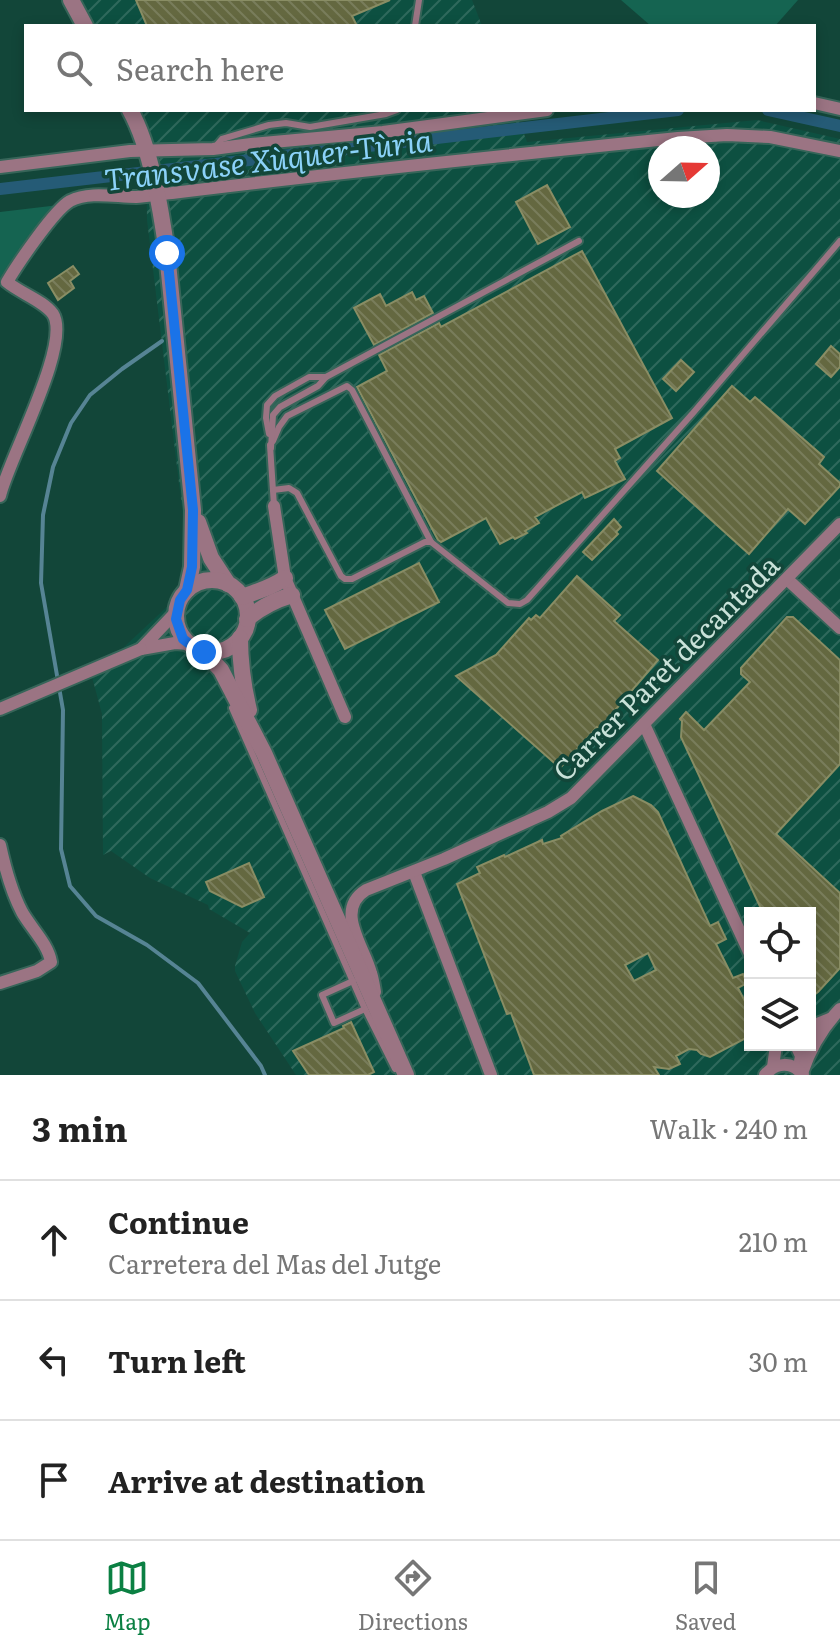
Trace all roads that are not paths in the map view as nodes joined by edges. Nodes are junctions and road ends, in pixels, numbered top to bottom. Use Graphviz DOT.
graph roads {
  1 [pos="71,0"];
  2 [pos="419,0"];
  3 [pos="84,24"];
  4 [pos="415,24"];
  5 [pos="816,103"];
  6 [pos="840,109"];
  7 [pos="131,112"];
  8 [pos="392,112"];
  9 [pos="532,112"];
  10 [pos="213,149"];
  11 [pos="840,151"];
  12 [pos="147,156"];
  13 [pos="0,167"];
  14 [pos="156,191"];
  15 [pos="579,241"];
  16 [pos="840,241"];
  17 [pos="326,377"];
  18 [pos="271,448"];
  19 [pos="273,490"];
  20 [pos="0,496"];
  21 [pos="274,506"];
  22 [pos="193,510"];
  23 [pos="840,524"];
  24 [pos="431,542"];
  25 [pos="285,578"];
  26 [pos="787,579"];
  27 [pos="228,584"];
  28 [pos="187,590"];
  29 [pos="292,595"];
  30 [pos="242,597"];
  31 [pos="176,612"];
  32 [pos="247,619"];
  33 [pos="840,628"];
  34 [pos="240,638"];
  35 [pos="188,644"];
  36 [pos="141,649"];
  37 [pos="204,652"];
  38 [pos="230,688"];
  39 [pos="0,709"];
  40 [pos="345,717"];
  41 [pos="644,724"];
  42 [pos="264,753"];
  43 [pos="0,845"];
  44 [pos="414,872"];
  45 [pos="744,941"];
  46 [pos="353,981"];
  47 [pos="0,983"];
  48 [pos="371,1009"];
  49 [pos="836,1014"];
  50 [pos="816,1024"];
  51 [pos="799,1051"];
  52 [pos="772,1061"];
  53 [pos="801,1073"];
  54 [pos="398,1075"];
  55 [pos="406,1075"];
  56 [pos="491,1075"];
  1 -- 3 [label="street"];
  2 -- 4 [label="lane"];
  5 -- 6 [label="street"];
  7 -- 12 [label="street"];
  8 -- 10 [label="lane"];
  9 -- 10 [label="street"];
  10 -- 12 [label="street"];
  11 -- 14 [label="street"];
  12 -- 13 [label="street"];
  12 -- 14 [label="street"];
  14 -- 20 [label="street"];
  14 -- 22 [label="street"];
  15 -- 17 [label="lane"];
  16 -- 24 [label="lane"];
  17 -- 18 [label="lane"];
  17 -- 18 [label="lane"];
  18 -- 19 [label="lane"];
  18 -- 24 [label="lane"];
  19 -- 21 [label="lane"];
  19 -- 24 [label="lane"];
  21 -- 25 [label="street"];
  22 -- 27 [label="street"];
  22 -- 28 [label="street"];
  23 -- 26 [label="street, Carrer Paret decantada"];
  25 -- 29 [label="street"];
  25 -- 30 [label="street"];
  26 -- 33 [label="street"];
  26 -- 41 [label="street, Carrer Paret decantada"];
  27 -- 28 [label="street"];
  27 -- 30 [label="street"];
  28 -- 31 [label="street"];
  29 -- 32 [label="street"];
  29 -- 40 [label="street"];
  30 -- 32 [label="street"];
  31 -- 35 [label="street"];
  31 -- 36 [label="street"];
  32 -- 34 [label="street"];
  34 -- 37 [label="street"];
  34 -- 42 [label="street"];
  35 -- 36 [label="street"];
  35 -- 37 [label="street"];
  36 -- 39 [label="street"];
  37 -- 38 [label="street"];
  38 -- 42 [label="street"];
  38 -- 46 [label="lane"];
  41 -- 44 [label="street, Carrer Paret decantada"];
  41 -- 45 [label="street"];
  42 -- 48 [label="street"];
  43 -- 47 [label="street"];
  44 -- 48 [label="street, Carrer Paret decantada"];
  44 -- 56 [label="street"];
  46 -- 48 [label="lane"];
  46 -- 48 [label="lane"];
  48 -- 54 [label="lane"];
  48 -- 55 [label="street"];
  49 -- 50 [label="street"];
  49 -- 53 [label="street"];
  51 -- 53 [label="street"];
  52 -- 53 [label="street"];
}
